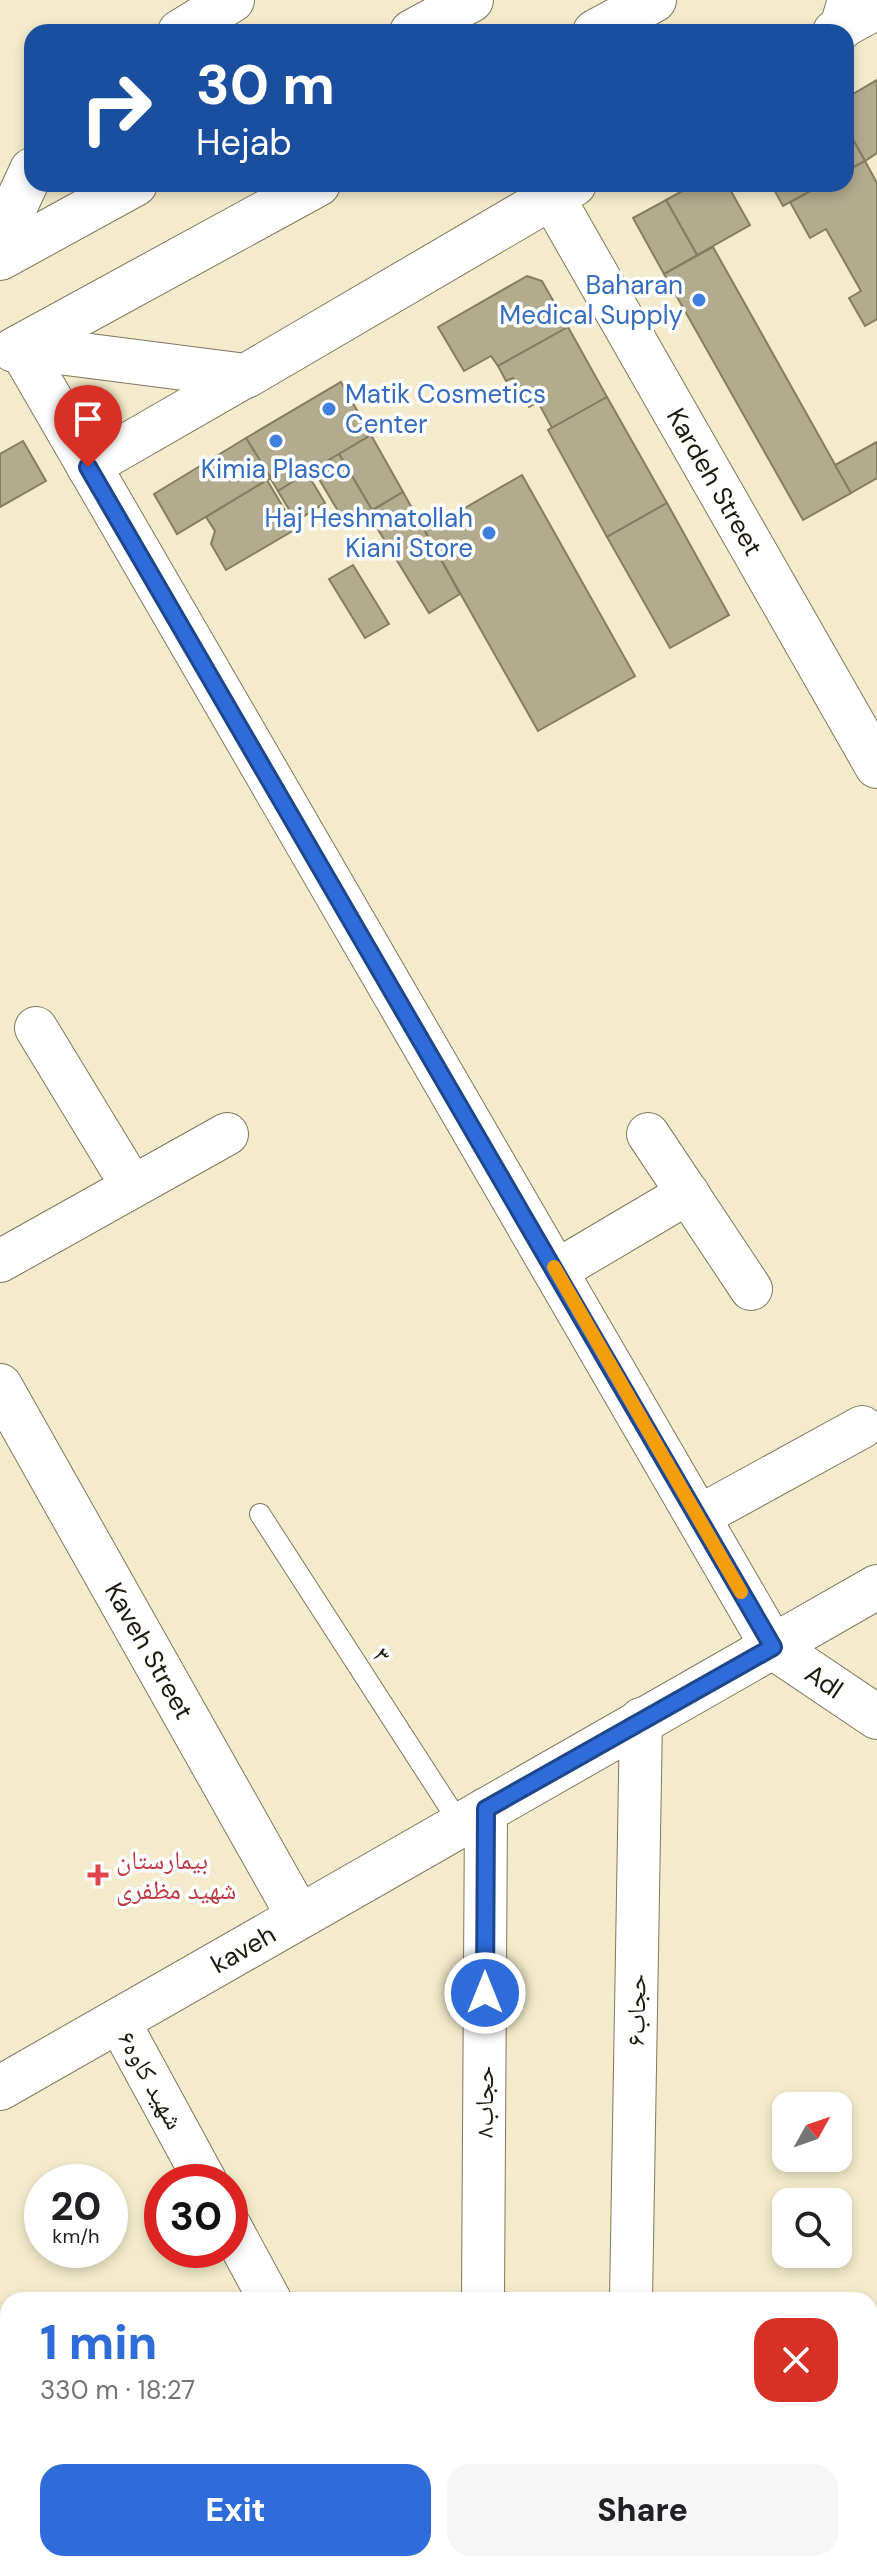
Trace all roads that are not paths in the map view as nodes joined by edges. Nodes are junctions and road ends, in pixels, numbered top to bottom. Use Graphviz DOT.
graph roads {
  1 [pos="232,0"];
  2 [pos="471,0"];
  3 [pos="654,0"];
  4 [pos="193,24"];
  5 [pos="427,24"];
  6 [pos="610,24"];
  7 [pos="24,187"];
  8 [pos="120,192"];
  9 [pos="303,192"];
  10 [pos="560,192"];
  11 [pos="564,192"];
  12 [pos="0,239"];
  13 [pos="0,258"];
  14 [pos="10,352"];
  15 [pos="246,376"];
  16 [pos="88,467"];
  17 [pos="877,766"];
  18 [pos="36,1028"];
  19 [pos="227,1134"];
  20 [pos="648,1134"];
  21 [pos="132,1186"];
  22 [pos="688,1193"];
  23 [pos="0,1261"];
  24 [pos="556,1271"];
  25 [pos="751,1289"];
  26 [pos="0,1386"];
  27 [pos="862,1427"];
  28 [pos="260,1514"];
  29 [pos="698,1517"];
  30 [pos="877,1587"];
  31 [pos="773,1647"];
  32 [pos="877,1717"];
  33 [pos="641,1719"];
  34 [pos="473,1816"];
  35 [pos="298,1915"];
  36 [pos="118,2020"];
  37 [pos="0,2088"];
  38 [pos="196,2164"];
  39 [pos="248,2259"];
  40 [pos="266,2292"];
  41 [pos="483,2292"];
  42 [pos="631,2292"];
  1 -- 4 [label="street"];
  2 -- 5 [label="street"];
  3 -- 6 [label="street"];
  7 -- 12 [label="street"];
  8 -- 13 [label="street"];
  9 -- 14 [label="street"];
  10 -- 15 [label="street"];
  11 -- 17 [label="street, Kardeh Street"];
  14 -- 15 [label="street"];
  14 -- 16 [label="street"];
  15 -- 16 [label="street"];
  16 -- 24 [label="street"];
  18 -- 21 [label="street"];
  19 -- 21 [label="street"];
  20 -- 22 [label="street"];
  21 -- 23 [label="street"];
  22 -- 24 [label="street"];
  22 -- 25 [label="street"];
  24 -- 29 [label="street"];
  26 -- 35 [label="street, Kaveh Street"];
  27 -- 29 [label="street"];
  28 -- 34 [label="lane, ۳"];
  29 -- 31 [label="street"];
  30 -- 31 [label="street, kaveh"];
  31 -- 32 [label="street, Adl"];
  31 -- 33 [label="street, kaveh"];
  33 -- 34 [label="street, kaveh"];
  33 -- 42 [label="street, حجاب۶"];
  34 -- 35 [label="street, kaveh"];
  34 -- 41 [label="street, حجاب۸"];
  35 -- 36 [label="street, kaveh"];
  36 -- 37 [label="street, kaveh"];
  36 -- 38 [label="street, شهید کاوه۶"];
  39 -- 40 [label="street"];
}
